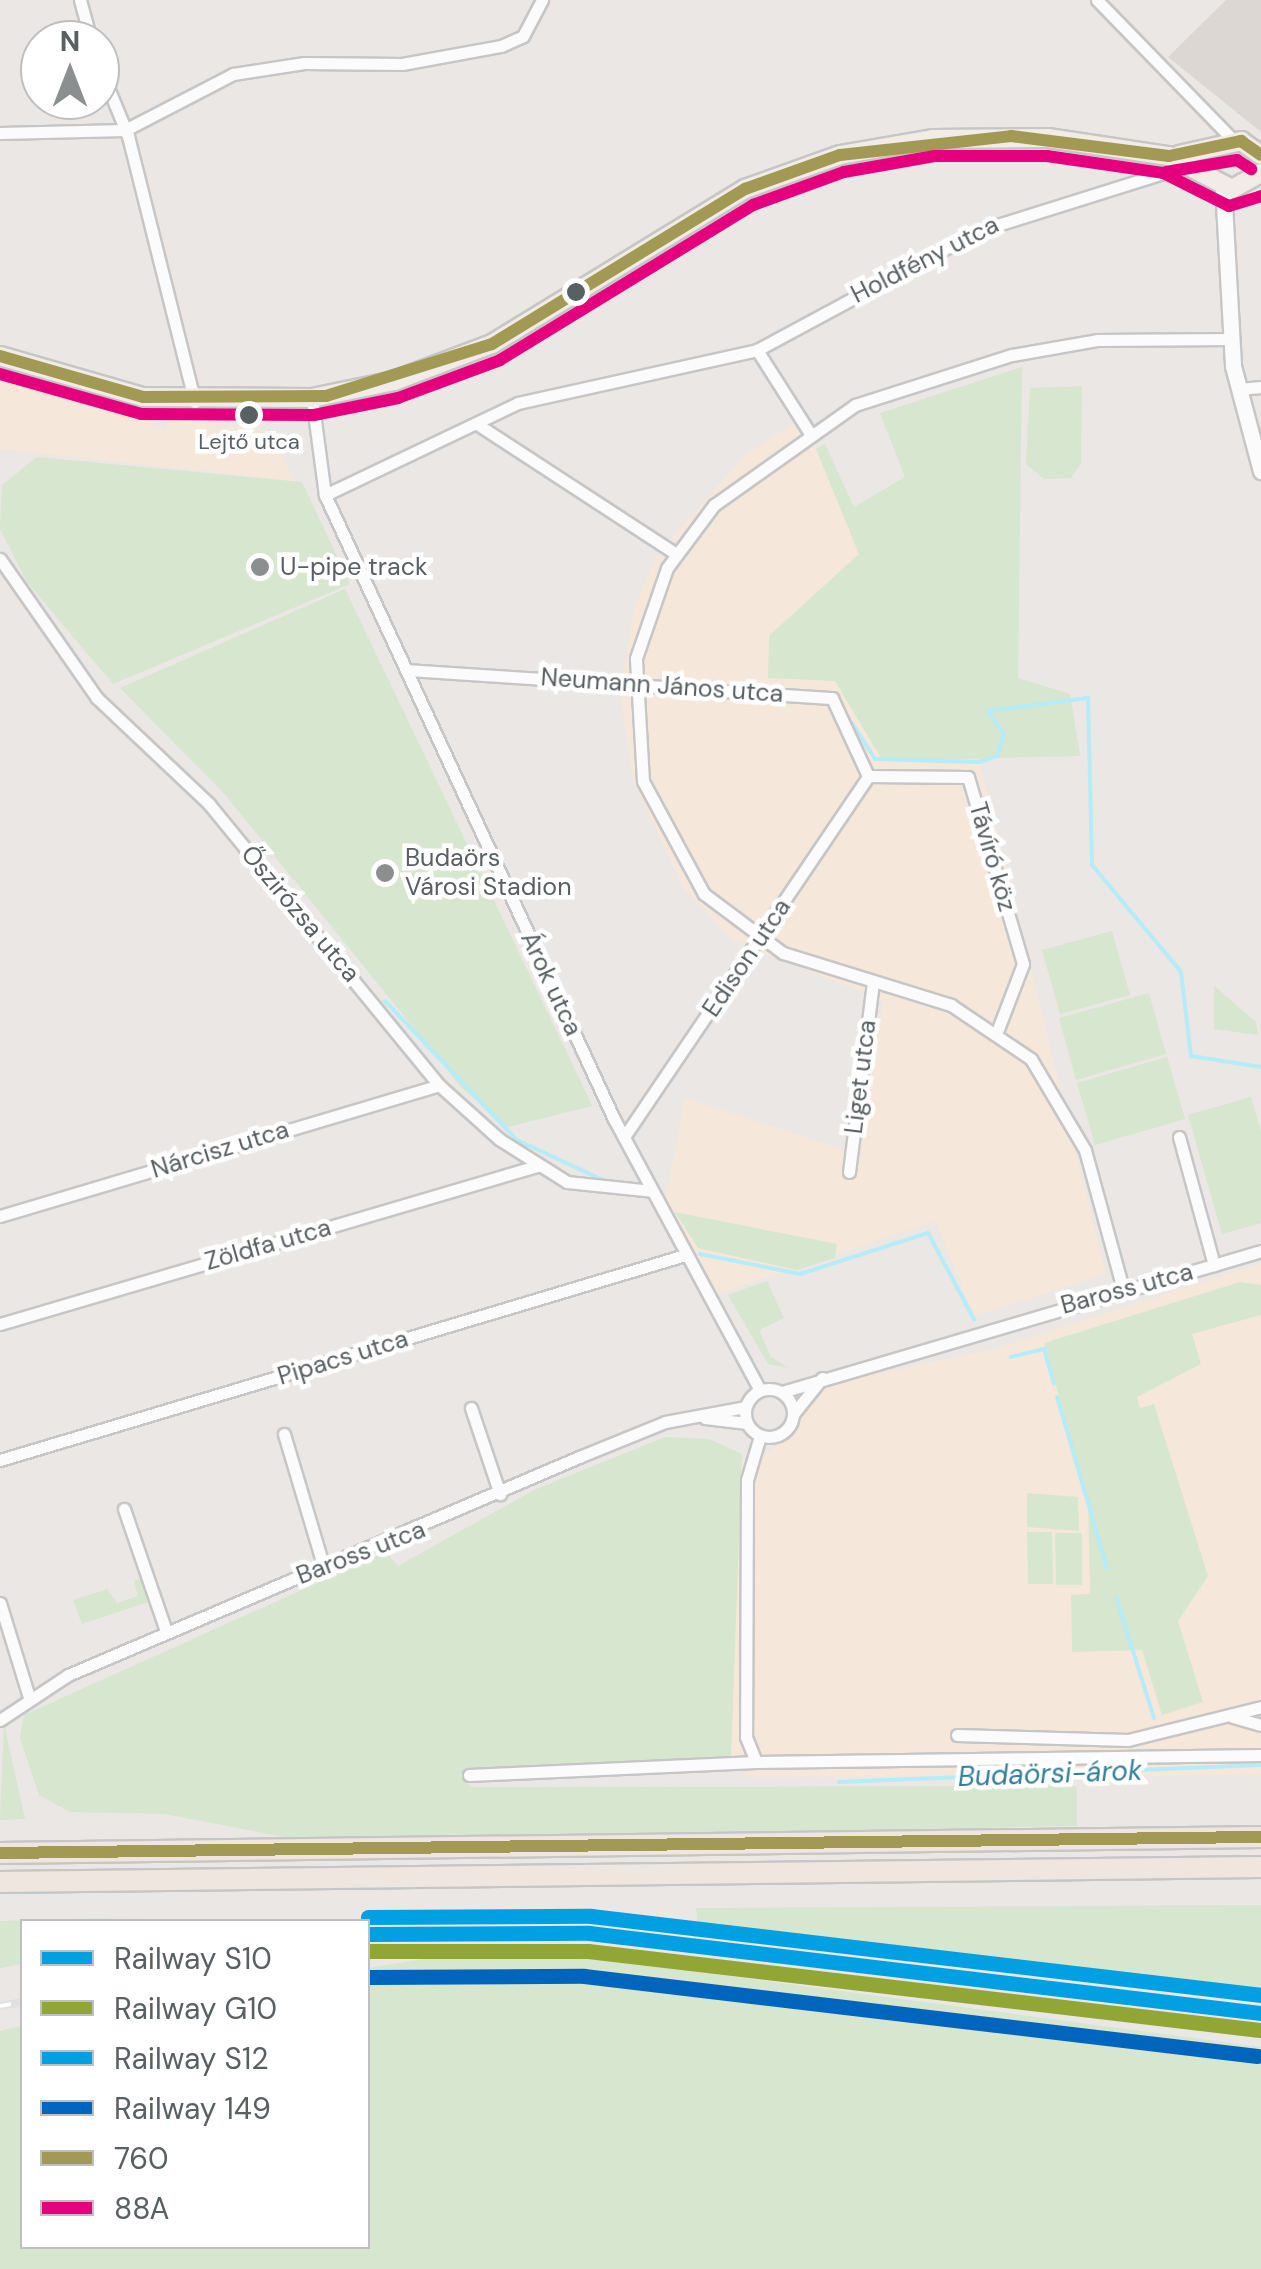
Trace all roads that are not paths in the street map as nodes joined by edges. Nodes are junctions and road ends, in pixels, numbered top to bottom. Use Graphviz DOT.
graph roads {
  1 [pos="542,0"];
  2 [pos="1098,0"];
  3 [pos="120,120"];
  4 [pos="124,130"];
  5 [pos="0,133"];
  6 [pos="1227,146"];
  7 [pos="1168,156"];
  8 [pos="1261,166"];
  9 [pos="1160,174"];
  10 [pos="1220,181"];
  11 [pos="1244,190"];
  12 [pos="1232,226"];
  13 [pos="1231,340"];
  14 [pos="757,350"];
  15 [pos="0,356"];
  16 [pos="1261,388"];
  17 [pos="1239,390"];
  18 [pos="312,398"];
  19 [pos="195,402"];
  20 [pos="480,426"];
  21 [pos="809,432"];
  22 [pos="1261,472"];
  23 [pos="325,495"];
  24 [pos="676,554"];
  25 [pos="0,559"];
  26 [pos="407,670"];
  27 [pos="633,685"];
  28 [pos="868,776"];
  29 [pos="760,938"];
  30 [pos="872,982"];
  31 [pos="998,1029"];
  32 [pos="439,1085"];
  33 [pos="1179,1137"];
  34 [pos="624,1138"];
  35 [pos="537,1166"];
  36 [pos="849,1172"];
  37 [pos="652,1192"];
  38 [pos="0,1216"];
  39 [pos="1261,1251"];
  40 [pos="685,1255"];
  41 [pos="1214,1265"];
  42 [pos="1123,1290"];
  43 [pos="0,1324"];
  44 [pos="822,1378"];
  45 [pos="760,1390"];
  46 [pos="782,1392"];
  47 [pos="745,1407"];
  48 [pos="471,1408"];
  49 [pos="696,1417"];
  50 [pos="793,1417"];
  51 [pos="746,1423"];
  52 [pos="284,1434"];
  53 [pos="760,1436"];
  54 [pos="0,1460"];
  55 [pos="500,1494"];
  56 [pos="124,1509"];
  57 [pos="324,1568"];
  58 [pos="0,1603"];
  59 [pos="166,1631"];
  60 [pos="29,1697"];
  61 [pos="1261,1707"];
  62 [pos="1229,1716"];
  63 [pos="0,1720"];
  64 [pos="1261,1726"];
  65 [pos="956,1735"];
  66 [pos="1261,1755"];
  67 [pos="756,1762"];
  68 [pos="470,1775"];
  69 [pos="1261,1837"];
  70 [pos="0,1854"];
  71 [pos="1261,1867"];
  72 [pos="0,1882"];
  1 -- 4 [label="street"];
  2 -- 6 [label="street"];
  3 -- 4 [label="street"];
  4 -- 5 [label="street"];
  4 -- 19 [label="street"];
  6 -- 7 [label="main road"];
  6 -- 8 [label="main road"];
  6 -- 10 [label="main road"];
  7 -- 10 [label="main road"];
  7 -- 18 [label="main road"];
  8 -- 11 [label="main road"];
  9 -- 14 [label="street, Holdfény utca"];
  10 -- 11 [label="main road"];
  10 -- 12 [label="street"];
  11 -- 12 [label="street"];
  12 -- 13 [label="street"];
  13 -- 17 [label="street"];
  13 -- 21 [label="street"];
  14 -- 20 [label="street, Holdfény utca"];
  14 -- 21 [label="street"];
  15 -- 19 [label="main road"];
  16 -- 17 [label="street"];
  17 -- 22 [label="street"];
  18 -- 19 [label="main road"];
  18 -- 23 [label="street, Árok utca"];
  20 -- 23 [label="street, Holdfény utca"];
  20 -- 24 [label="street"];
  21 -- 24 [label="street"];
  23 -- 26 [label="street, Árok utca"];
  24 -- 27 [label="street"];
  25 -- 32 [label="street, Őszirózsa utca"];
  26 -- 27 [label="street, Neumann János utca"];
  26 -- 34 [label="street, Árok utca"];
  27 -- 28 [label="street, Neumann János utca"];
  27 -- 29 [label="street"];
  28 -- 29 [label="street, Edison utca"];
  28 -- 31 [label="street, Távíró köz"];
  29 -- 30 [label="street"];
  29 -- 34 [label="street, Edison utca"];
  30 -- 31 [label="street"];
  30 -- 36 [label="street, Liget utca"];
  31 -- 42 [label="street"];
  32 -- 35 [label="street, Őszirózsa utca"];
  32 -- 38 [label="street, Nárcisz utca"];
  33 -- 41 [label="street"];
  34 -- 37 [label="street, Árok utca"];
  35 -- 37 [label="street, Őszirózsa utca"];
  35 -- 43 [label="street, Zöldfa utca"];
  37 -- 40 [label="street, Árok utca"];
  39 -- 41 [label="street, Baross utca"];
  40 -- 45 [label="street, Árok utca"];
  40 -- 54 [label="street, Pipacs utca"];
  41 -- 42 [label="street, Baross utca"];
  42 -- 44 [label="street, Baross utca"];
  44 -- 46 [label="street, Baross utca"];
  44 -- 50 [label="street"];
  45 -- 46 [label="street"];
  45 -- 47 [label="street"];
  46 -- 50 [label="street"];
  47 -- 49 [label="street, Baross utca"];
  47 -- 51 [label="street"];
  48 -- 55 [label="street"];
  49 -- 51 [label="street, Baross utca"];
  49 -- 55 [label="street, Baross utca"];
  50 -- 53 [label="street"];
  51 -- 53 [label="street"];
  52 -- 57 [label="street"];
  53 -- 67 [label="street"];
  55 -- 57 [label="street, Baross utca"];
  56 -- 59 [label="street"];
  57 -- 59 [label="street, Baross utca"];
  58 -- 60 [label="street"];
  59 -- 60 [label="street, Baross utca"];
  60 -- 63 [label="street, Baross utca"];
  61 -- 62 [label="street"];
  62 -- 64 [label="street"];
  62 -- 65 [label="street"];
  66 -- 67 [label="street"];
  67 -- 68 [label="street"];
  69 -- 70 [label="highway"];
  71 -- 72 [label="highway"];
}
